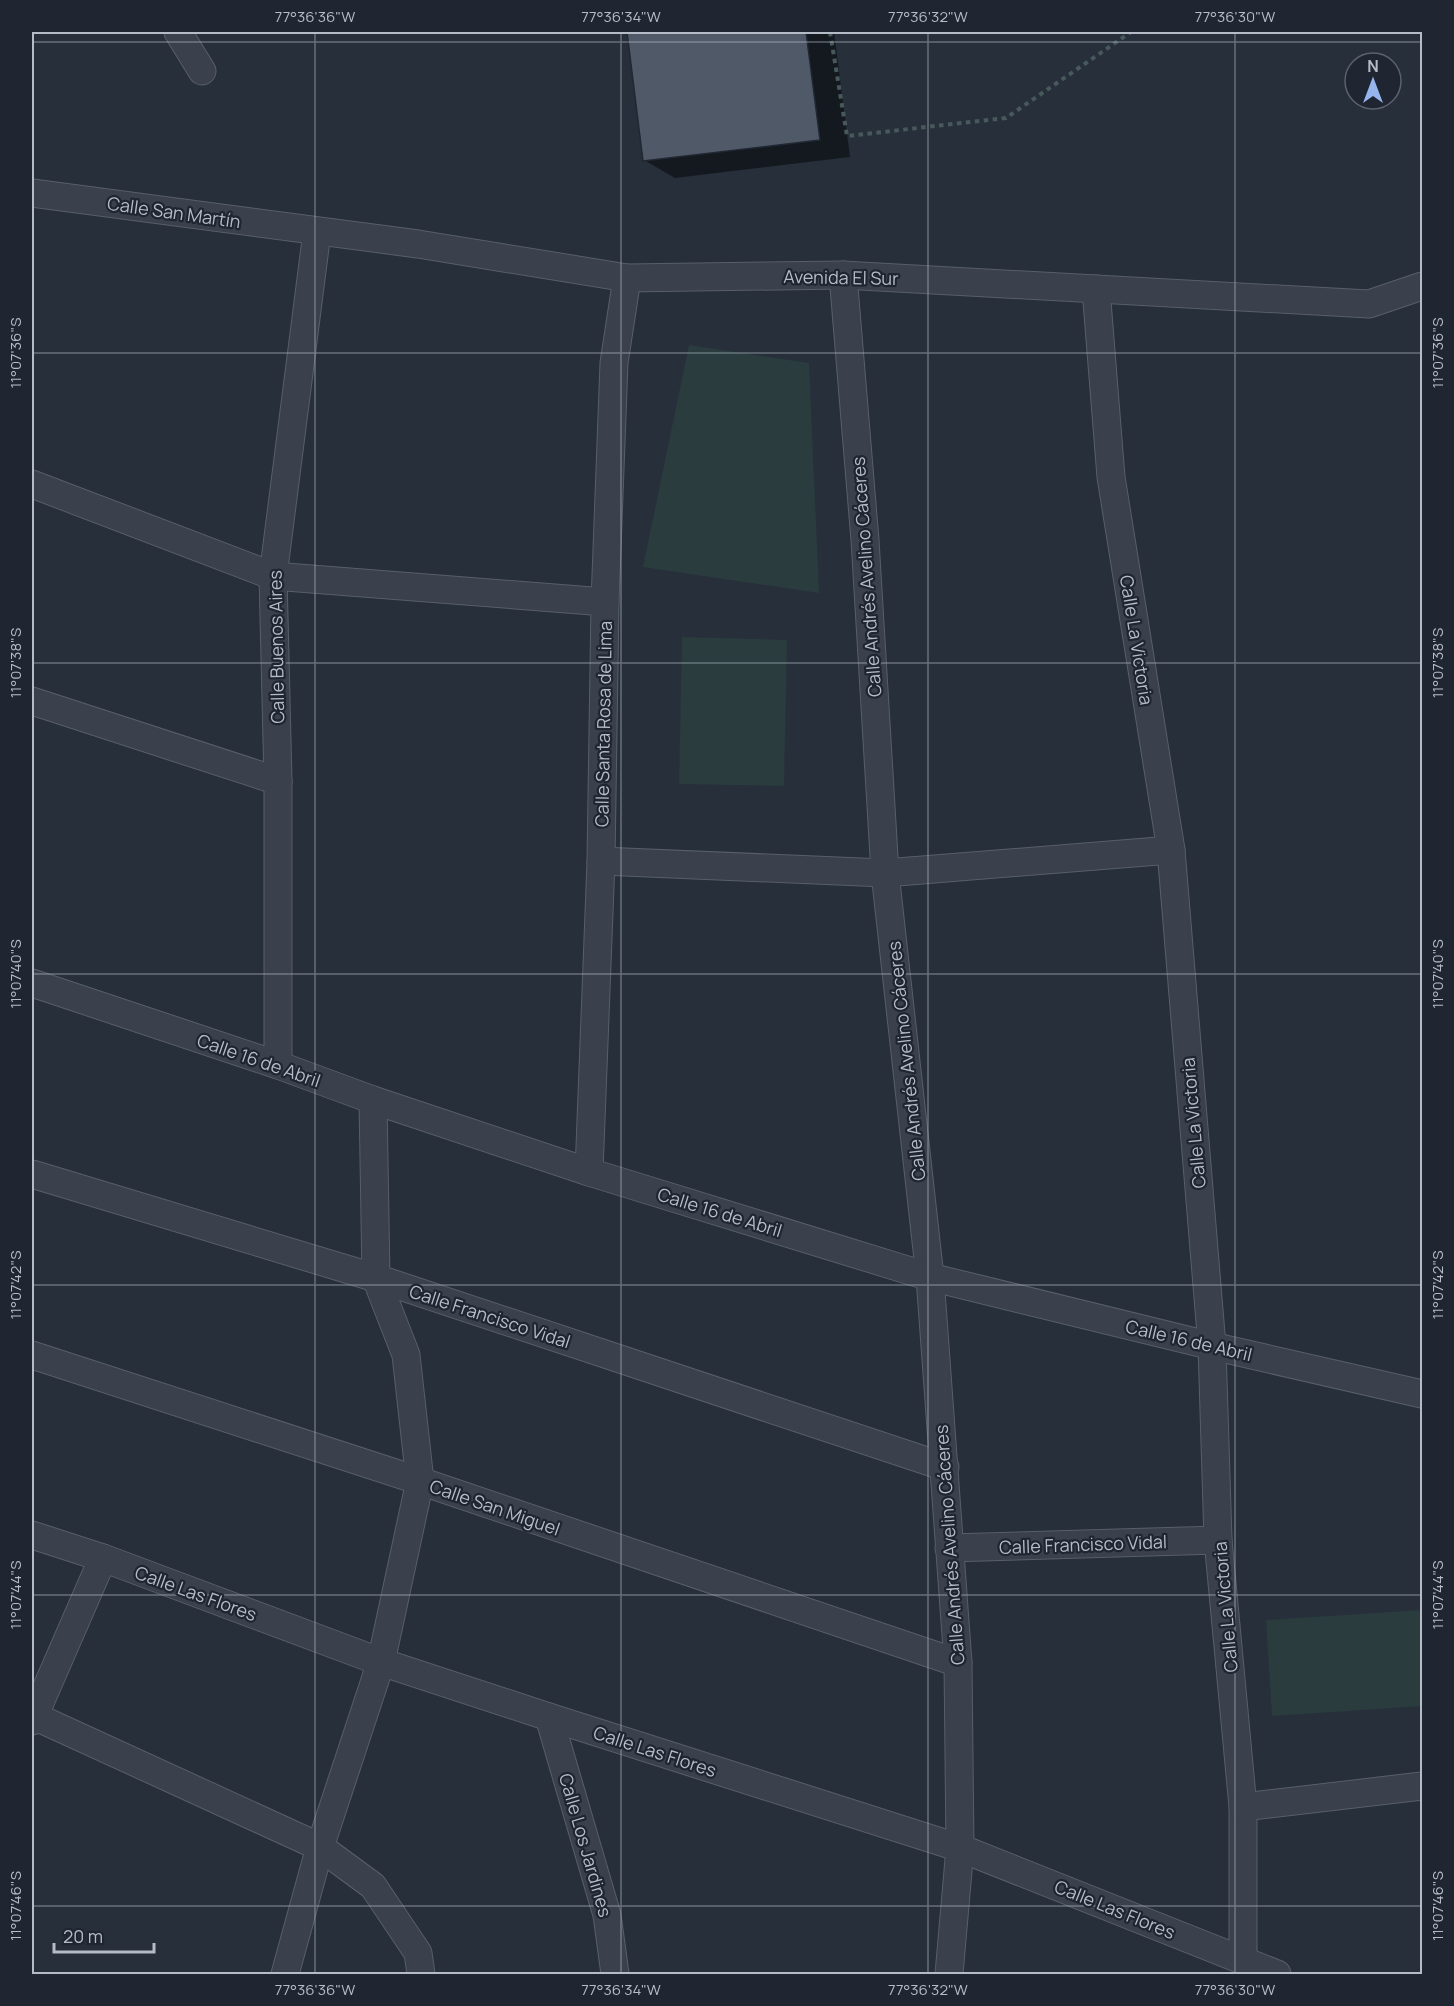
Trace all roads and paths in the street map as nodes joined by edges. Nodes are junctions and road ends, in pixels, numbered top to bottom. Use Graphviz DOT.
graph roads {
  1 [pos="178,32"];
  2 [pos="830,32"];
  3 [pos="1131,32"];
  4 [pos="202,71"];
  5 [pos="32,193"];
  6 [pos="317,232"];
  7 [pos="843,275"];
  8 [pos="627,278"];
  9 [pos="1422,286"];
  10 [pos="1096,289"];
  11 [pos="32,484"];
  12 [pos="273,576"];
  13 [pos="605,602"];
  14 [pos="32,701"];
  15 [pos="278,781"];
  16 [pos="1171,850"];
  17 [pos="601,861"];
  18 [pos="885,873"];
  19 [pos="32,983"];
  20 [pos="278,1065"];
  21 [pos="373,1101"];
  22 [pos="589,1172"];
  23 [pos="32,1174"];
  24 [pos="930,1277"];
  25 [pos="376,1278"];
  26 [pos="1212,1346"];
  27 [pos="32,1354"];
  28 [pos="1422,1394"];
  29 [pos="945,1467"];
  30 [pos="420,1481"];
  31 [pos="32,1535"];
  32 [pos="1218,1540"];
  33 [pos="949,1548"];
  34 [pos="102,1558"];
  35 [pos="381,1662"];
  36 [pos="957,1663"];
  37 [pos="549,1717"];
  38 [pos="33,1718"];
  39 [pos="1422,1786"];
  40 [pos="1243,1807"];
  41 [pos="320,1847"];
  42 [pos="960,1848"];
  43 [pos="1243,1961"];
  44 [pos="285,1974"];
  45 [pos="421,1974"];
  46 [pos="615,1974"];
  47 [pos="949,1974"];
  48 [pos="1277,1974"];
  1 -- 4 [label="street"];
  2 -- 3 [label="path"];
  5 -- 6 [label="street, Calle San Martín"];
  6 -- 8 [label="street, Avenida El Sur"];
  6 -- 12 [label="street, Calle Buenos Aires"];
  7 -- 8 [label="street, Avenida El Sur"];
  7 -- 10 [label="street, Avenida El Sur"];
  7 -- 18 [label="street, Calle Andrés Avelino Cáceres"];
  8 -- 13 [label="street, Calle Santa Rosa de Lima"];
  9 -- 10 [label="street, Avenida El Sur"];
  10 -- 16 [label="street, Calle La Victoria"];
  11 -- 12 [label="street"];
  12 -- 13 [label="street"];
  12 -- 15 [label="street, Calle Buenos Aires"];
  13 -- 17 [label="street, Calle Santa Rosa de Lima"];
  14 -- 15 [label="street"];
  15 -- 20 [label="street, Calle Buenos Aires"];
  16 -- 18 [label="street"];
  16 -- 26 [label="street, Calle La Victoria"];
  17 -- 18 [label="street"];
  17 -- 22 [label="street, Calle Santa Rosa de Lima"];
  18 -- 24 [label="street, Calle Andrés Avelino Cáceres"];
  19 -- 20 [label="street, Calle 16 de Abril"];
  20 -- 21 [label="street, Calle 16 de Abril"];
  21 -- 22 [label="street, Calle 16 de Abril"];
  21 -- 25 [label="street"];
  22 -- 24 [label="street, Calle 16 de Abril"];
  23 -- 25 [label="street, Calle Francisco Vidal"];
  24 -- 26 [label="street, Calle 16 de Abril"];
  24 -- 29 [label="street, Calle Andrés Avelino Cáceres"];
  25 -- 29 [label="street, Calle Francisco Vidal"];
  25 -- 30 [label="street"];
  26 -- 28 [label="street, Calle 16 de Abril"];
  26 -- 32 [label="street, Calle La Victoria"];
  27 -- 30 [label="street, Calle San Miguel"];
  29 -- 33 [label="street, Calle Andrés Avelino Cáceres"];
  30 -- 35 [label="street"];
  30 -- 36 [label="street, Calle San Miguel"];
  31 -- 34 [label="street, Calle Las Flores"];
  32 -- 33 [label="street, Calle Francisco Vidal"];
  32 -- 40 [label="street, Calle La Victoria"];
  33 -- 36 [label="street, Calle Andrés Avelino Cáceres"];
  34 -- 35 [label="street, Calle Las Flores"];
  34 -- 38 [label="street"];
  35 -- 37 [label="street, Calle Las Flores"];
  35 -- 41 [label="street"];
  36 -- 42 [label="street, Calle Andrés Avelino Cáceres"];
  37 -- 42 [label="street, Calle Las Flores"];
  37 -- 46 [label="street, Calle Los Jardines"];
  38 -- 41 [label="street"];
  39 -- 40 [label="street"];
  40 -- 43 [label="street, Calle La Victoria"];
  41 -- 44 [label="street"];
  41 -- 45 [label="street"];
  42 -- 43 [label="street, Calle Las Flores"];
  42 -- 47 [label="street, Calle Andrés Avelino Cáceres"];
  43 -- 48 [label="street, Calle Las Flores"];
}
